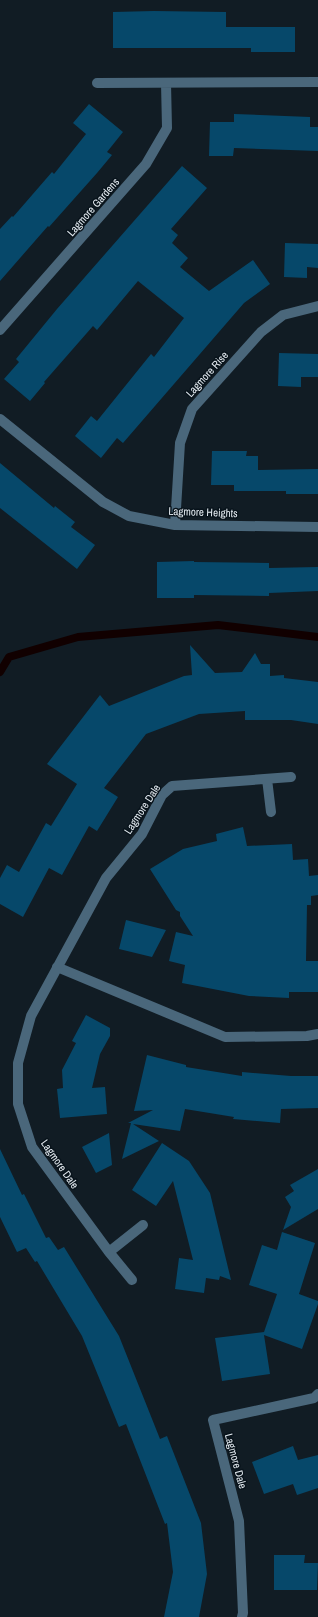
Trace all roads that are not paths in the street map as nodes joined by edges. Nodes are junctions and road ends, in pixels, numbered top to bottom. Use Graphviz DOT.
graph roads {
  1 [pos="318,82"];
  2 [pos="97,83"];
  3 [pos="166,83"];
  4 [pos="318,306"];
  5 [pos="0,330"];
  6 [pos="0,419"];
  7 [pos="175,525"];
  8 [pos="318,527"];
  9 [pos="291,776"];
  10 [pos="267,779"];
  11 [pos="271,812"];
  12 [pos="57,968"];
  13 [pos="318,1034"];
  14 [pos="143,1225"];
  15 [pos="109,1252"];
  16 [pos="132,1280"];
  17 [pos="318,1394"];
  18 [pos="242,1617"];
  1 -- 3 [label="street"];
  2 -- 3 [label="street"];
  3 -- 5 [label="street, Lagmore Gardens"];
  4 -- 7 [label="street, Lagmore Rise"];
  6 -- 7 [label="street, Lagmore Heights"];
  7 -- 8 [label="street, Lagmore Heights"];
  9 -- 10 [label="street, Lagmore Dale"];
  10 -- 11 [label="street"];
  10 -- 12 [label="street, Lagmore Dale"];
  12 -- 13 [label="street"];
  12 -- 15 [label="street, Lagmore Dale"];
  14 -- 15 [label="street"];
  15 -- 16 [label="street, Lagmore Dale"];
  17 -- 18 [label="street, Lagmore Dale"];
}
